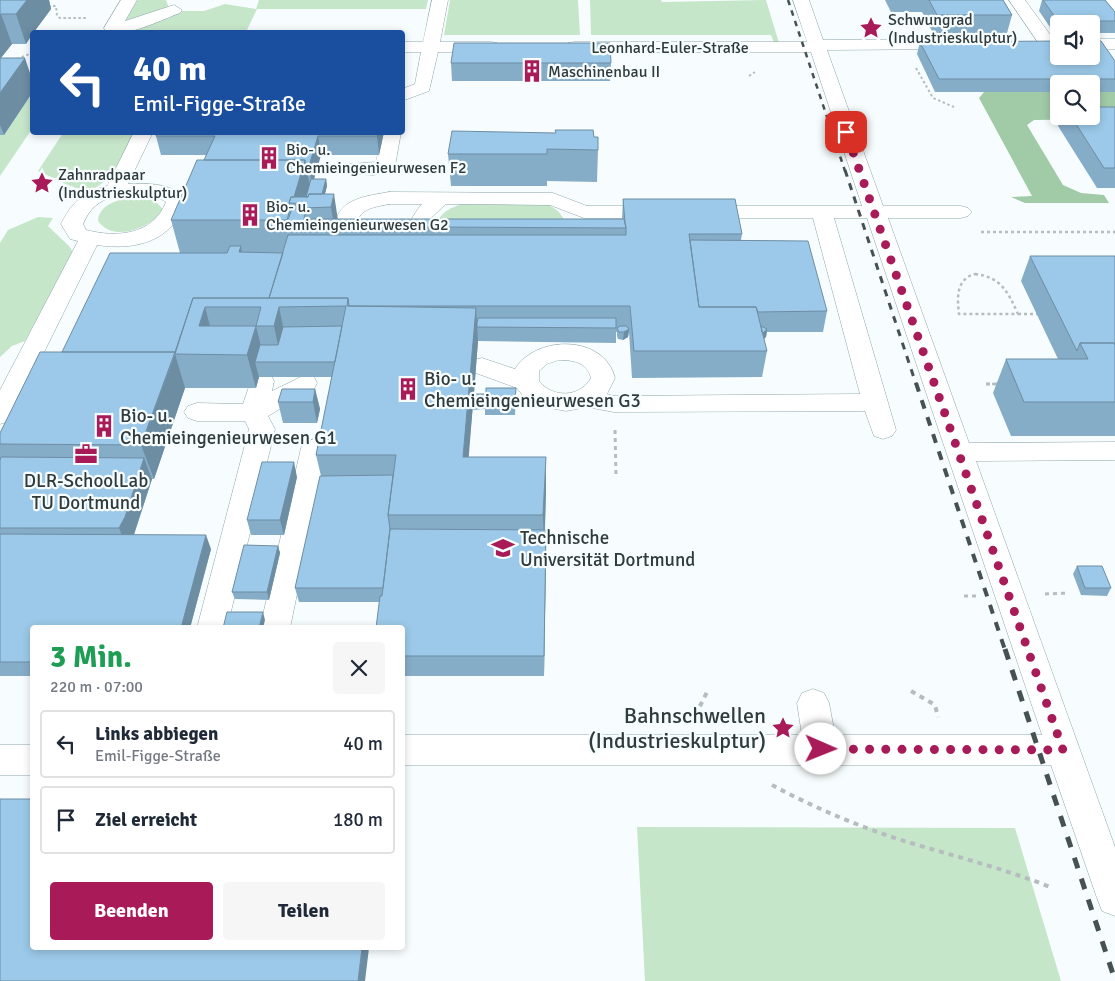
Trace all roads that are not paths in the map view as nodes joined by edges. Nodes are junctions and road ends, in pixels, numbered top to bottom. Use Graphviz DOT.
graph roads {
  1 [pos="129,0"];
  2 [pos="440,0"];
  3 [pos="801,0"];
  4 [pos="1017,0"];
  5 [pos="174,10"];
  6 [pos="1050,40"];
  7 [pos="972,44"];
  8 [pos="1029,44"];
  9 [pos="1050,44"];
  10 [pos="1100,44"];
  11 [pos="1115,44"];
  12 [pos="817,46"];
  13 [pos="405,47"];
  14 [pos="432,47"];
  15 [pos="512,47"];
  16 [pos="562,47"];
  17 [pos="405,95"];
  18 [pos="142,135"];
  19 [pos="391,135"];
  20 [pos="345,169"];
  21 [pos="115,190"];
  22 [pos="441,198"];
  23 [pos="822,212"];
  24 [pos="875,212"];
  25 [pos="961,212"];
  26 [pos="90,238"];
  27 [pos="482,366"];
  28 [pos="262,382"];
  29 [pos="526,382"];
  30 [pos="305,383"];
  31 [pos="586,398"];
  32 [pos="875,402"];
  33 [pos="197,412"];
  34 [pos="253,413"];
  35 [pos="0,415"];
  36 [pos="883,430"];
  37 [pos="314,448"];
  38 [pos="1115,451"];
  39 [pos="959,452"];
  40 [pos="213,625"];
  41 [pos="276,625"];
  42 [pos="813,703"];
  43 [pos="821,749"];
  44 [pos="405,750"];
  45 [pos="1063,750"];
  46 [pos="0,760"];
  47 [pos="30,760"];
  48 [pos="1115,898"];
  1 -- 5 [label="street"];
  2 -- 14 [label="street"];
  3 -- 12 [label="street"];
  4 -- 6 [label="street"];
  7 -- 12 [label="street, Leonhard-Euler-Straße"];
  8 -- 9 [label="street"];
  10 -- 11 [label="street"];
  12 -- 16 [label="street, Leonhard-Euler-Straße"];
  12 -- 24 [label="street"];
  13 -- 14 [label="street"];
  14 -- 15 [label="street"];
  14 -- 17 [label="street"];
  18 -- 21 [label="street"];
  19 -- 20 [label="street"];
  21 -- 26 [label="street"];
  21 -- 26 [label="street"];
  22 -- 23 [label="street"];
  23 -- 24 [label="street"];
  23 -- 32 [label="street"];
  24 -- 25 [label="street"];
  24 -- 39 [label="street"];
  26 -- 35 [label="street"];
  27 -- 29 [label="street"];
  28 -- 34 [label="street"];
  29 -- 31 [label="street"];
  29 -- 31 [label="street"];
  30 -- 34 [label="street"];
  31 -- 32 [label="street"];
  32 -- 36 [label="street"];
  33 -- 34 [label="street"];
  34 -- 40 [label="street"];
  37 -- 41 [label="street"];
  38 -- 39 [label="street"];
  39 -- 45 [label="street"];
  42 -- 43 [label="street"];
  43 -- 44 [label="street"];
  43 -- 45 [label="street"];
  45 -- 48 [label="street"];
  46 -- 47 [label="street"];
}
